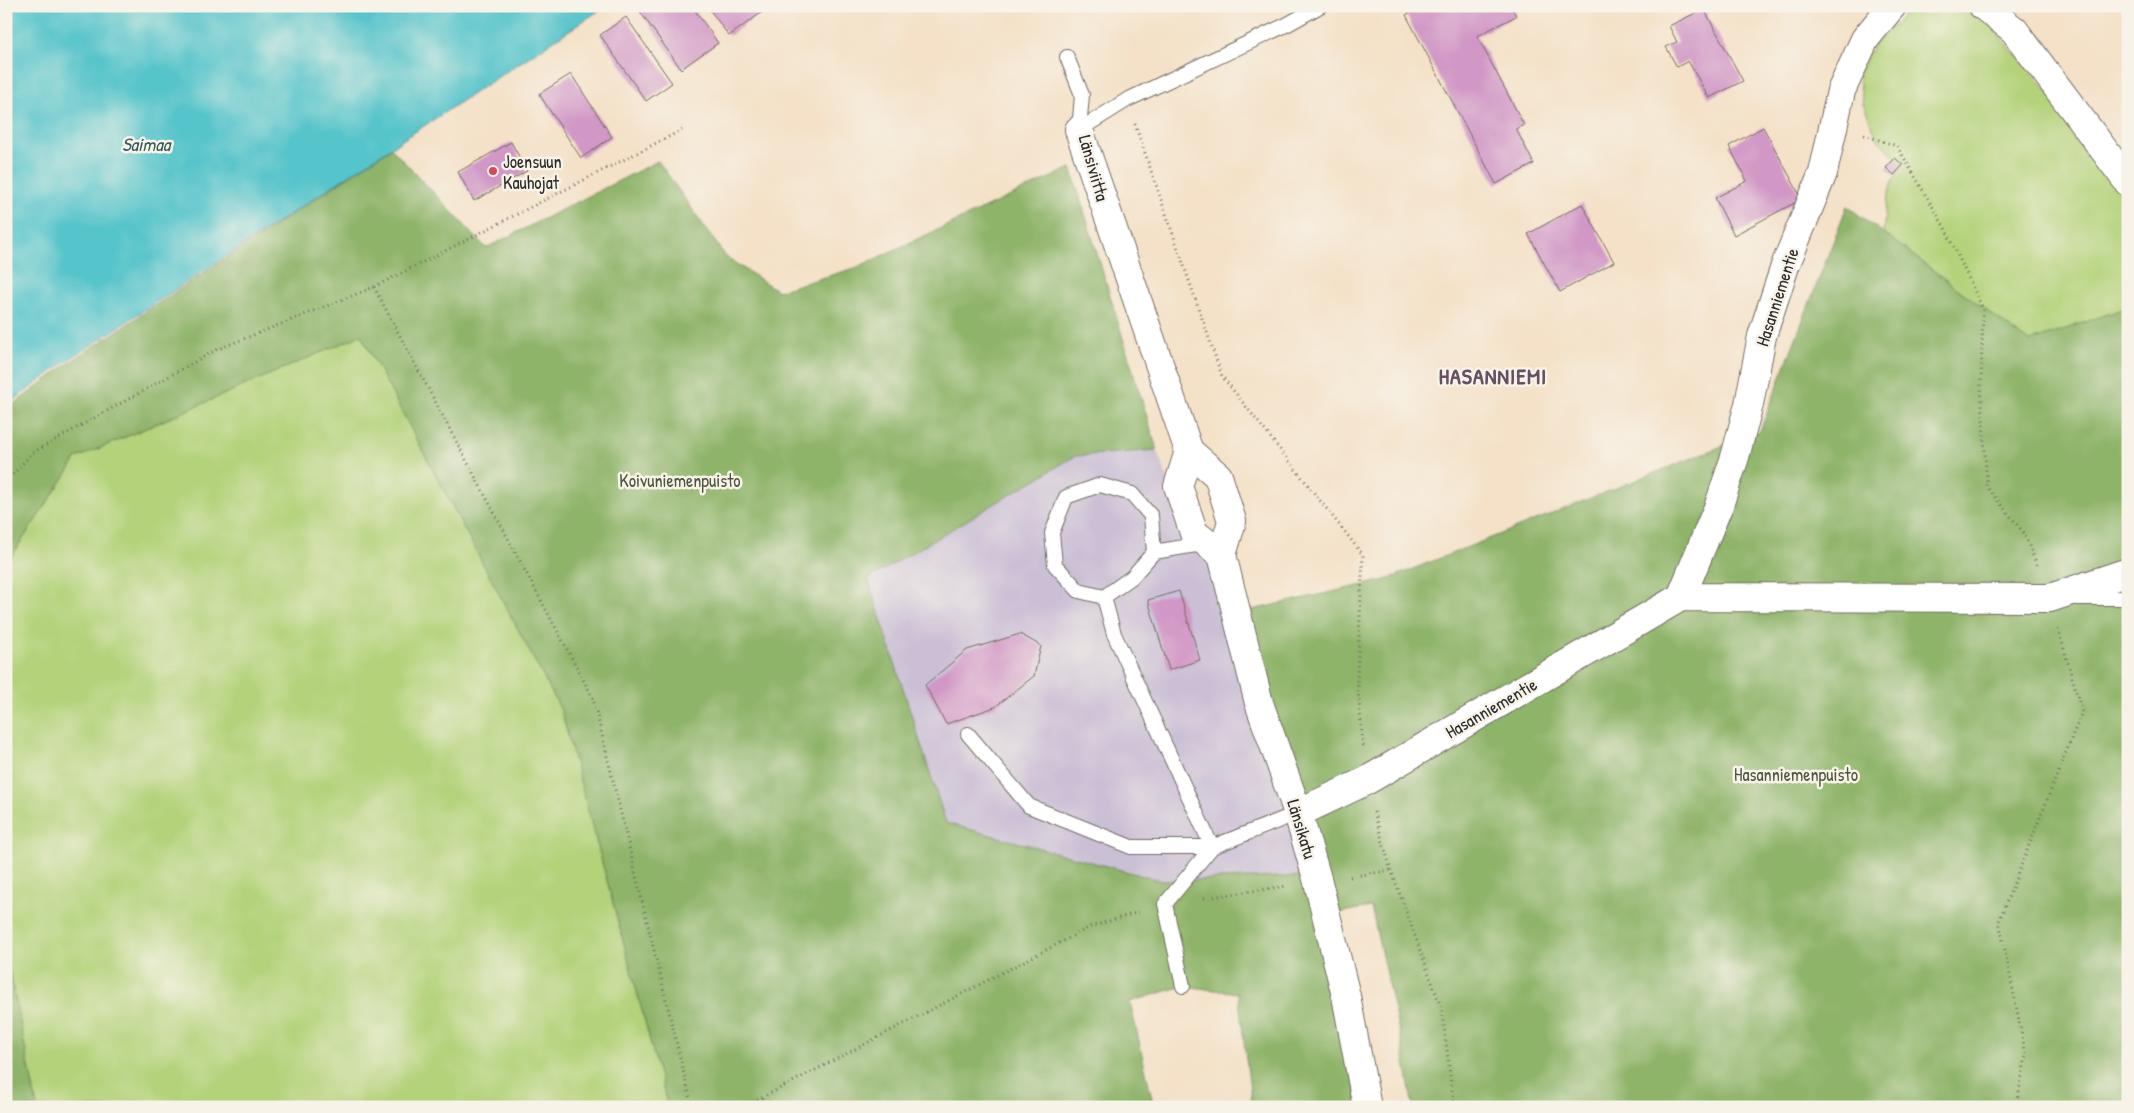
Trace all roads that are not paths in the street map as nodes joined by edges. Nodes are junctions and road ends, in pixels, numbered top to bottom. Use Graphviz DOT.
graph roads {
  1 [pos="1320,6"];
  2 [pos="1892,6"];
  3 [pos="1983,6"];
  4 [pos="1067,57"];
  5 [pos="1079,130"];
  6 [pos="2128,182"];
  7 [pos="1189,451"];
  8 [pos="1215,549"];
  9 [pos="1154,552"];
  10 [pos="2128,572"];
  11 [pos="1104,597"];
  12 [pos="1681,597"];
  13 [pos="2050,598"];
  14 [pos="2128,598"];
  15 [pos="968,734"];
  16 [pos="1298,813"];
  17 [pos="1212,847"];
  18 [pos="1183,986"];
  19 [pos="1368,1107"];
  1 -- 5 [label="lane, Länsiviitta"];
  2 -- 12 [label="street, Hasanniementie"];
  3 -- 6 [label="street"];
  4 -- 5 [label="lane"];
  5 -- 7 [label="street, Länsiviitta"];
  7 -- 8 [label="street, Länsikatu"];
  7 -- 8 [label="street"];
  8 -- 9 [label="lane"];
  8 -- 16 [label="street, Länsikatu"];
  9 -- 11 [label="lane"];
  9 -- 11 [label="lane"];
  10 -- 13 [label="street"];
  11 -- 17 [label="lane"];
  12 -- 13 [label="street"];
  12 -- 16 [label="street, Hasanniementie"];
  13 -- 14 [label="lane"];
  15 -- 17 [label="lane"];
  16 -- 17 [label="lane"];
  16 -- 19 [label="street, Länsikatu"];
  17 -- 18 [label="lane"];
}
